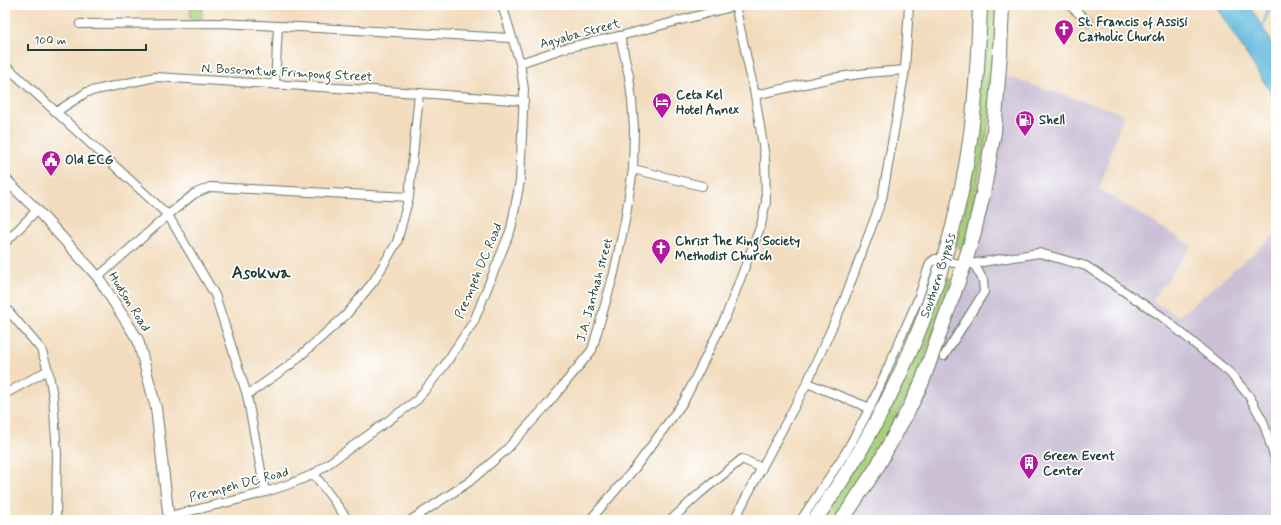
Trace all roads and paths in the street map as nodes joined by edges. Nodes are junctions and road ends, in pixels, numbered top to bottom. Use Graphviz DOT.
graph roads {
  1 [pos="502,5"];
  2 [pos="737,5"];
  3 [pos="909,5"];
  4 [pos="980,5"];
  5 [pos="1002,5"];
  6 [pos="1069,5"];
  7 [pos="1089,22"];
  8 [pos="80,24"];
  9 [pos="278,26"];
  10 [pos="620,36"];
  11 [pos="511,38"];
  12 [pos="520,63"];
  13 [pos="5,65"];
  14 [pos="905,70"];
  15 [pos="275,85"];
  16 [pos="419,93"];
  17 [pos="755,95"];
  18 [pos="524,101"];
  19 [pos="56,112"];
  20 [pos="633,169"];
  21 [pos="5,179"];
  22 [pos="702,186"];
  23 [pos="409,197"];
  24 [pos="37,210"];
  25 [pos="168,215"];
  26 [pos="5,244"];
  27 [pos="944,262"];
  28 [pos="969,264"];
  29 [pos="98,277"];
  30 [pos="5,307"];
  31 [pos="944,356"];
  32 [pos="48,370"];
  33 [pos="807,383"];
  34 [pos="5,394"];
  35 [pos="247,395"];
  36 [pos="870,408"];
  37 [pos="1276,462"];
  38 [pos="762,468"];
  39 [pos="314,474"];
  40 [pos="265,492"];
  41 [pos="169,518"];
  42 [pos="56,520"];
  43 [pos="348,520"];
  44 [pos="411,520"];
  45 [pos="590,520"];
  46 [pos="671,520"];
  47 [pos="734,520"];
  48 [pos="801,520"];
  49 [pos="815,520"];
  50 [pos="842,520"];
  1 -- 11 [label="street, Prempeh DC Road"];
  2 -- 10 [label="street, Agyaba Street"];
  2 -- 17 [label="street"];
  3 -- 14 [label="street"];
  4 -- 27 [label="highway, Southern Bypass"];
  5 -- 28 [label="highway, Southern Bypass"];
  6 -- 7 [label="street"];
  8 -- 9 [label="street"];
  9 -- 11 [label="street"];
  9 -- 15 [label="street"];
  10 -- 12 [label="street, Agyaba Street"];
  10 -- 20 [label="street, J.A. Jantuah street"];
  11 -- 12 [label="street, Prempeh DC Road"];
  12 -- 18 [label="street, Prempeh DC Road"];
  13 -- 19 [label="street"];
  14 -- 17 [label="street"];
  14 -- 33 [label="street"];
  15 -- 16 [label="street, N. Bosomtwe Frimpong Street"];
  15 -- 19 [label="street, N. Bosomtwe Frimpong Street"];
  16 -- 18 [label="street, N. Bosomtwe Frimpong Street"];
  16 -- 23 [label="street"];
  17 -- 45 [label="street"];
  18 -- 39 [label="street, Prempeh DC Road"];
  19 -- 25 [label="street"];
  20 -- 22 [label="street"];
  20 -- 44 [label="street, J.A. Jantuah street"];
  21 -- 24 [label="street, Hudson Road"];
  23 -- 25 [label="street"];
  23 -- 35 [label="street"];
  24 -- 26 [label="street"];
  24 -- 29 [label="street, Hudson Road"];
  25 -- 29 [label="street"];
  25 -- 35 [label="street"];
  27 -- 28 [label="street"];
  27 -- 36 [label="street"];
  27 -- 49 [label="highway, Southern Bypass"];
  28 -- 31 [label="street"];
  28 -- 37 [label="street"];
  28 -- 50 [label="highway, Southern Bypass"];
  29 -- 41 [label="street, Hudson Road"];
  30 -- 32 [label="street"];
  32 -- 34 [label="street"];
  32 -- 42 [label="street"];
  33 -- 36 [label="street"];
  33 -- 38 [label="street"];
  35 -- 40 [label="street"];
  36 -- 48 [label="street"];
  38 -- 46 [label="street"];
  38 -- 47 [label="street"];
  39 -- 40 [label="street, Prempeh DC Road"];
  39 -- 43 [label="street"];
  40 -- 41 [label="street, Prempeh DC Road"];
}
